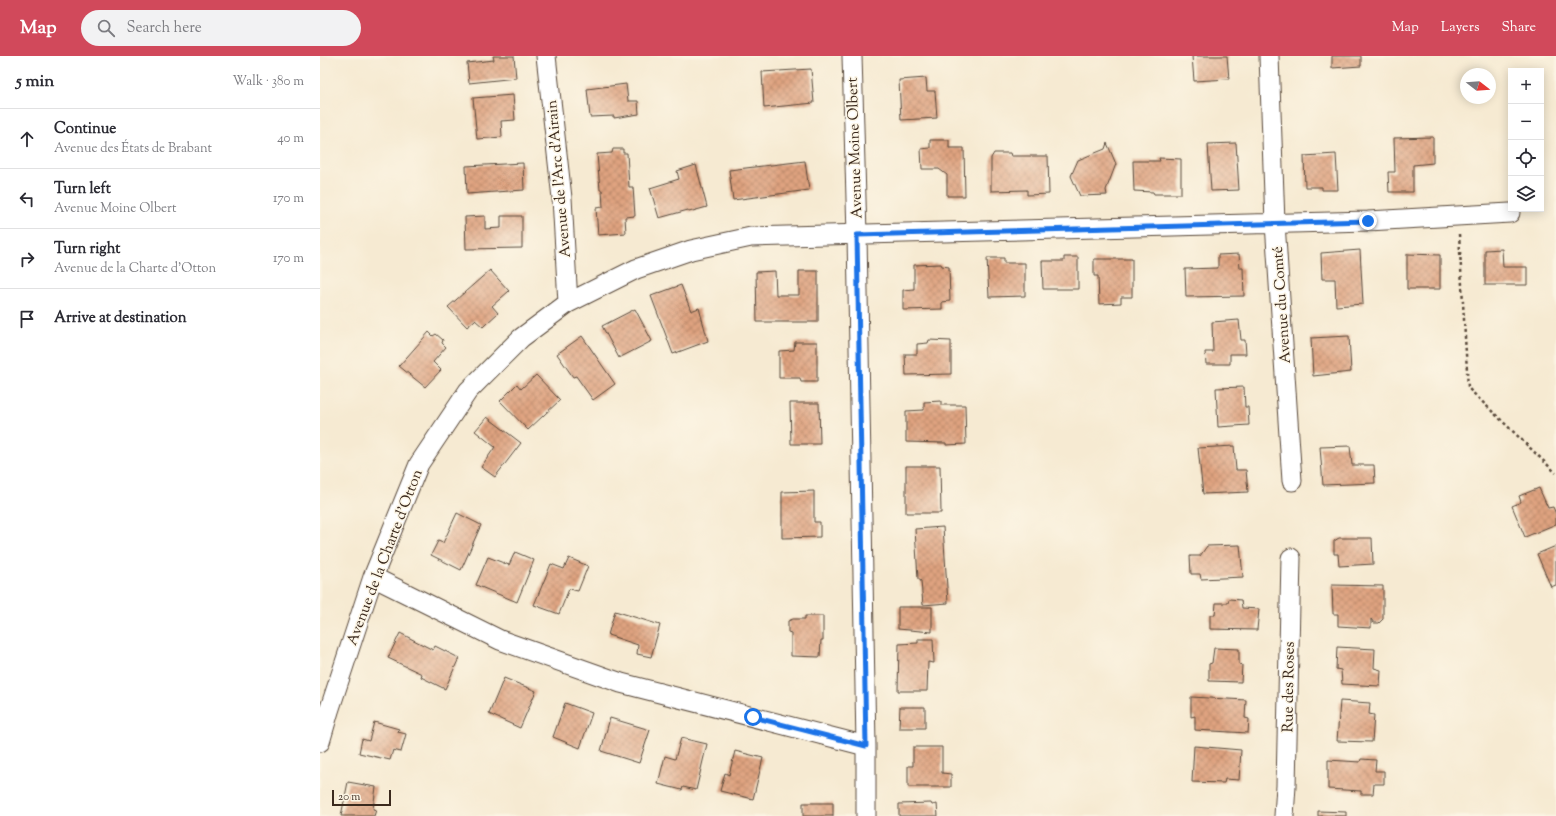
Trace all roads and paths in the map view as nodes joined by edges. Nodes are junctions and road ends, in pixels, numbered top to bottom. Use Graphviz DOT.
graph roads {
  1 [pos="546,56"];
  2 [pos="852,56"];
  3 [pos="1269,56"];
  4 [pos="1510,213"];
  5 [pos="1458,216"];
  6 [pos="1275,223"];
  7 [pos="857,235"];
  8 [pos="568,303"];
  9 [pos="1556,473"];
  10 [pos="1292,481"];
  11 [pos="1291,558"];
  12 [pos="373,577"];
  13 [pos="320,742"];
  14 [pos="866,746"];
  15 [pos="866,816"];
  16 [pos="1284,816"];
  1 -- 8 [label="street, Avenue de l'Arc d'Airain"];
  2 -- 7 [label="street, Avenue Moine Olbert"];
  3 -- 6 [label="street, Avenue du Comté"];
  4 -- 5 [label="street, Avenue de la Charte d'Otton"];
  5 -- 6 [label="street, Avenue de la Charte d'Otton"];
  5 -- 9 [label="path"];
  6 -- 7 [label="street, Avenue de la Charte d'Otton"];
  6 -- 10 [label="street, Avenue du Comté"];
  7 -- 8 [label="street, Avenue de la Charte d'Otton"];
  7 -- 14 [label="street, Avenue Moine Olbert"];
  8 -- 12 [label="street, Avenue de la Charte d'Otton"];
  11 -- 16 [label="street, Rue des Roses"];
  12 -- 13 [label="street, Avenue de la Charte d'Otton"];
  12 -- 14 [label="street"];
  14 -- 15 [label="street, Avenue Moine Olbert"];
}
